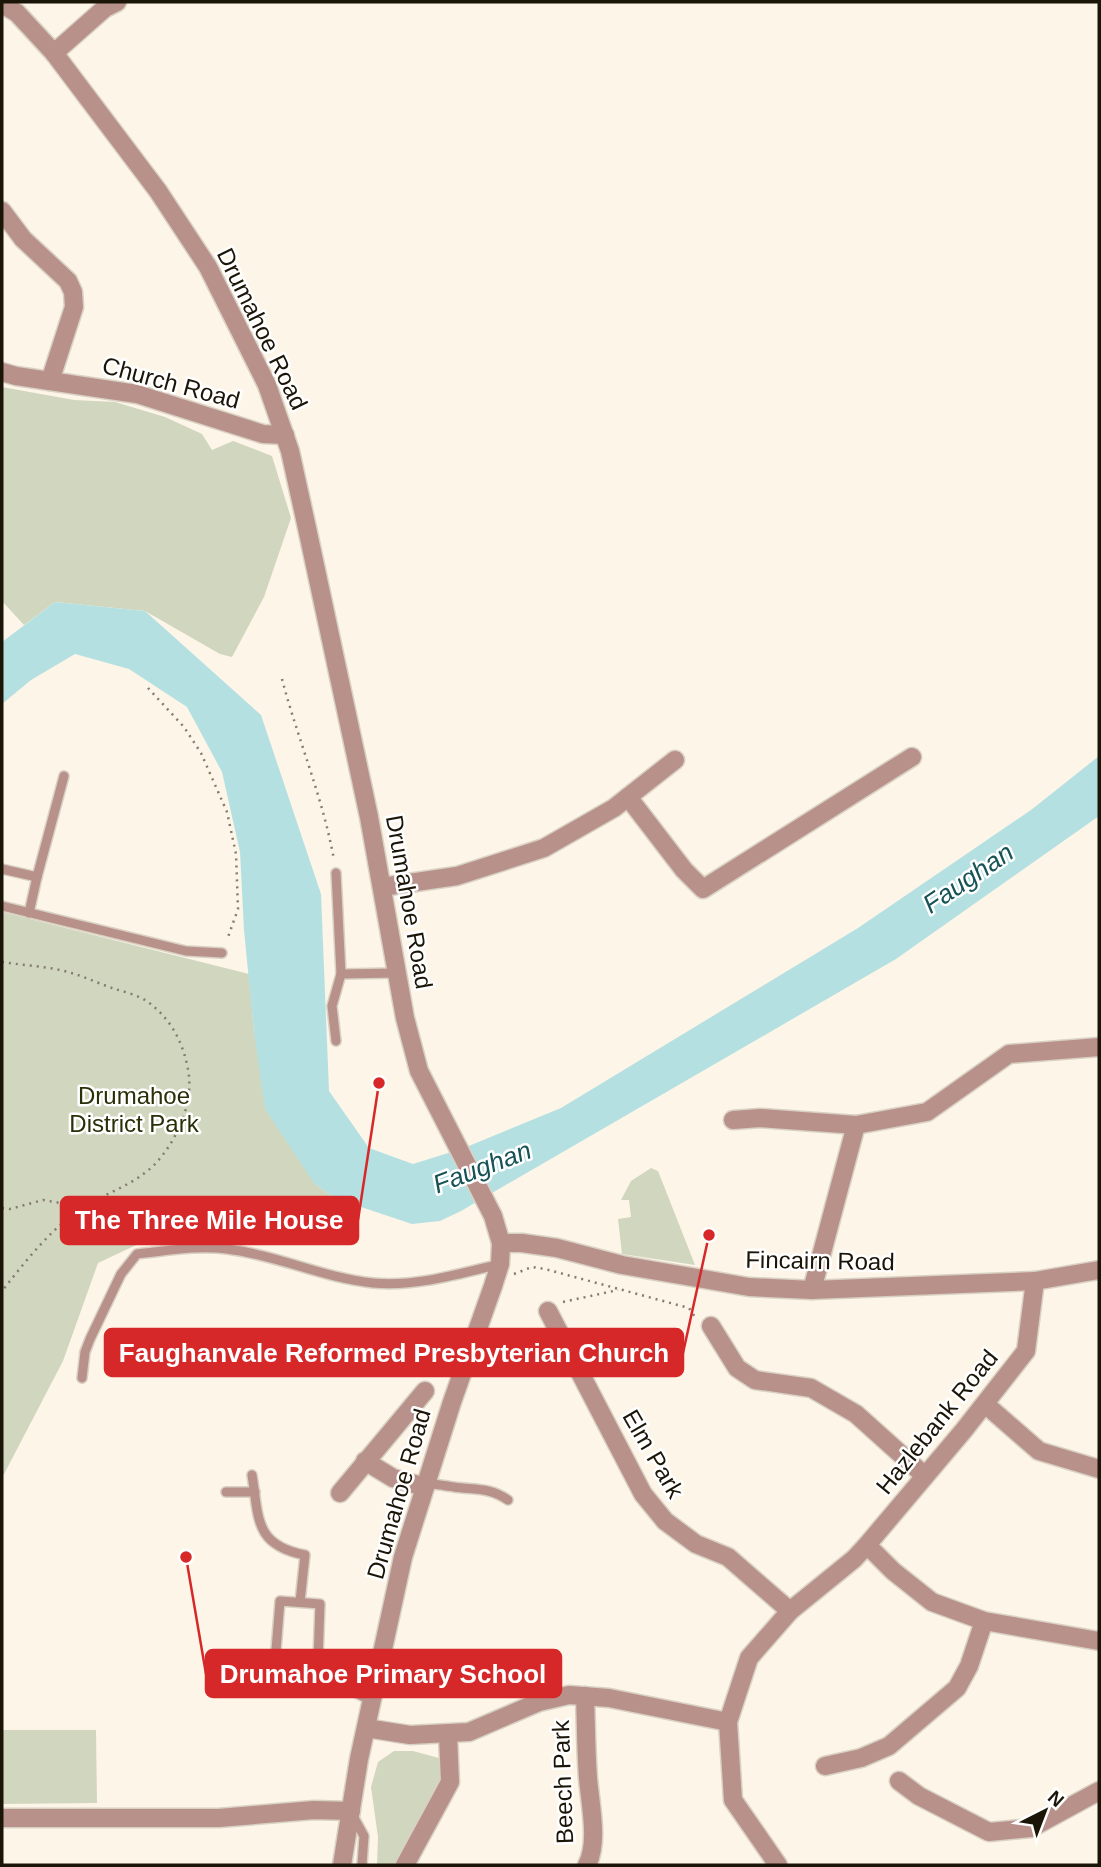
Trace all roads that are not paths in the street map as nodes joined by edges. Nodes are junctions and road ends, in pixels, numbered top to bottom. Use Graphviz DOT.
graph roads {
  1 [pos="117,2"];
  2 [pos="2,4"];
  3 [pos="54,53"];
  4 [pos="2,211"];
  5 [pos="2,372"];
  6 [pos="50,381"];
  7 [pos="285,435"];
  8 [pos="912,757"];
  9 [pos="675,760"];
  10 [pos="64,776"];
  11 [pos="628,797"];
  12 [pos="2,869"];
  13 [pos="336,873"];
  14 [pos="37,877"];
  15 [pos="382,887"];
  16 [pos="2,906"];
  17 [pos="29,913"];
  18 [pos="222,953"];
  19 [pos="397,972"];
  20 [pos="341,974"];
  21 [pos="336,1041"];
  22 [pos="1099,1047"];
  23 [pos="733,1120"];
  24 [pos="856,1125"];
  25 [pos="501,1242"];
  26 [pos="500,1264"];
  27 [pos="1099,1270"];
  28 [pos="1035,1281"];
  29 [pos="812,1290"];
  30 [pos="548,1311"];
  31 [pos="711,1326"];
  32 [pos="82,1378"];
  33 [pos="425,1391"];
  34 [pos="985,1404"];
  35 [pos="365,1461"];
  36 [pos="1099,1469"];
  37 [pos="252,1475"];
  38 [pos="925,1476"];
  39 [pos="426,1485"];
  40 [pos="226,1492"];
  41 [pos="255,1492"];
  42 [pos="340,1493"];
  43 [pos="508,1500"];
  44 [pos="866,1545"];
  45 [pos="300,1602"];
  46 [pos="790,1611"];
  47 [pos="984,1621"];
  48 [pos="1099,1641"];
  49 [pos="273,1687"];
  50 [pos="317,1688"];
  51 [pos="247,1691"];
  52 [pos="585,1696"];
  53 [pos="372,1701"];
  54 [pos="728,1722"];
  55 [pos="366,1728"];
  56 [pos="448,1735"];
  57 [pos="825,1766"];
  58 [pos="899,1781"];
  59 [pos="1099,1791"];
  60 [pos="351,1811"];
  61 [pos="2,1818"];
  62 [pos="342,1865"];
  63 [pos="362,1865"];
  64 [pos="405,1865"];
  65 [pos="587,1865"];
  66 [pos="778,1865"];
  1 -- 3 [label="street"];
  2 -- 3 [label="street, Drumahoe Road"];
  3 -- 7 [label="street, Drumahoe Road"];
  4 -- 6 [label="street"];
  5 -- 6 [label="street, Church Road"];
  6 -- 7 [label="street, Church Road"];
  7 -- 15 [label="street, Drumahoe Road"];
  8 -- 11 [label="street"];
  9 -- 11 [label="street"];
  10 -- 14 [label="lane"];
  11 -- 15 [label="street"];
  12 -- 14 [label="lane"];
  13 -- 20 [label="lane"];
  14 -- 17 [label="lane"];
  15 -- 19 [label="street, Drumahoe Road"];
  16 -- 17 [label="lane"];
  17 -- 18 [label="lane"];
  19 -- 20 [label="lane"];
  19 -- 25 [label="street, Drumahoe Road"];
  20 -- 21 [label="lane"];
  22 -- 24 [label="street"];
  23 -- 24 [label="street"];
  24 -- 29 [label="street"];
  25 -- 26 [label="street, Drumahoe Road"];
  25 -- 29 [label="street, Fincairn Road"];
  26 -- 32 [label="lane"];
  26 -- 39 [label="street, Drumahoe Road"];
  27 -- 28 [label="street, Fincairn Road"];
  28 -- 29 [label="street, Fincairn Road"];
  28 -- 34 [label="street, Hazlebank Road"];
  30 -- 46 [label="street, Elm Park"];
  31 -- 38 [label="street"];
  33 -- 35 [label="street"];
  34 -- 36 [label="street"];
  34 -- 38 [label="street, Hazlebank Road"];
  35 -- 39 [label="street"];
  35 -- 42 [label="street"];
  37 -- 41 [label="lane"];
  38 -- 44 [label="street, Hazlebank Road"];
  39 -- 43 [label="lane"];
  39 -- 53 [label="street, Drumahoe Road"];
  40 -- 41 [label="lane"];
  41 -- 45 [label="lane"];
  44 -- 46 [label="street, Hazlebank Road"];
  44 -- 47 [label="street"];
  45 -- 49 [label="lane"];
  45 -- 50 [label="lane"];
  46 -- 54 [label="street, Hazlebank Road"];
  47 -- 48 [label="street"];
  47 -- 57 [label="street"];
  49 -- 50 [label="lane"];
  49 -- 51 [label="lane"];
  50 -- 53 [label="lane"];
  52 -- 54 [label="street"];
  52 -- 56 [label="street"];
  52 -- 65 [label="street, Beech Park"];
  53 -- 55 [label="street, Drumahoe Road"];
  54 -- 66 [label="street, Hazlebank Road"];
  55 -- 56 [label="street"];
  55 -- 60 [label="street, Drumahoe Road"];
  56 -- 64 [label="street"];
  58 -- 59 [label="street"];
  60 -- 61 [label="street"];
  60 -- 62 [label="street, Drumahoe Road"];
  60 -- 63 [label="lane"];
}
